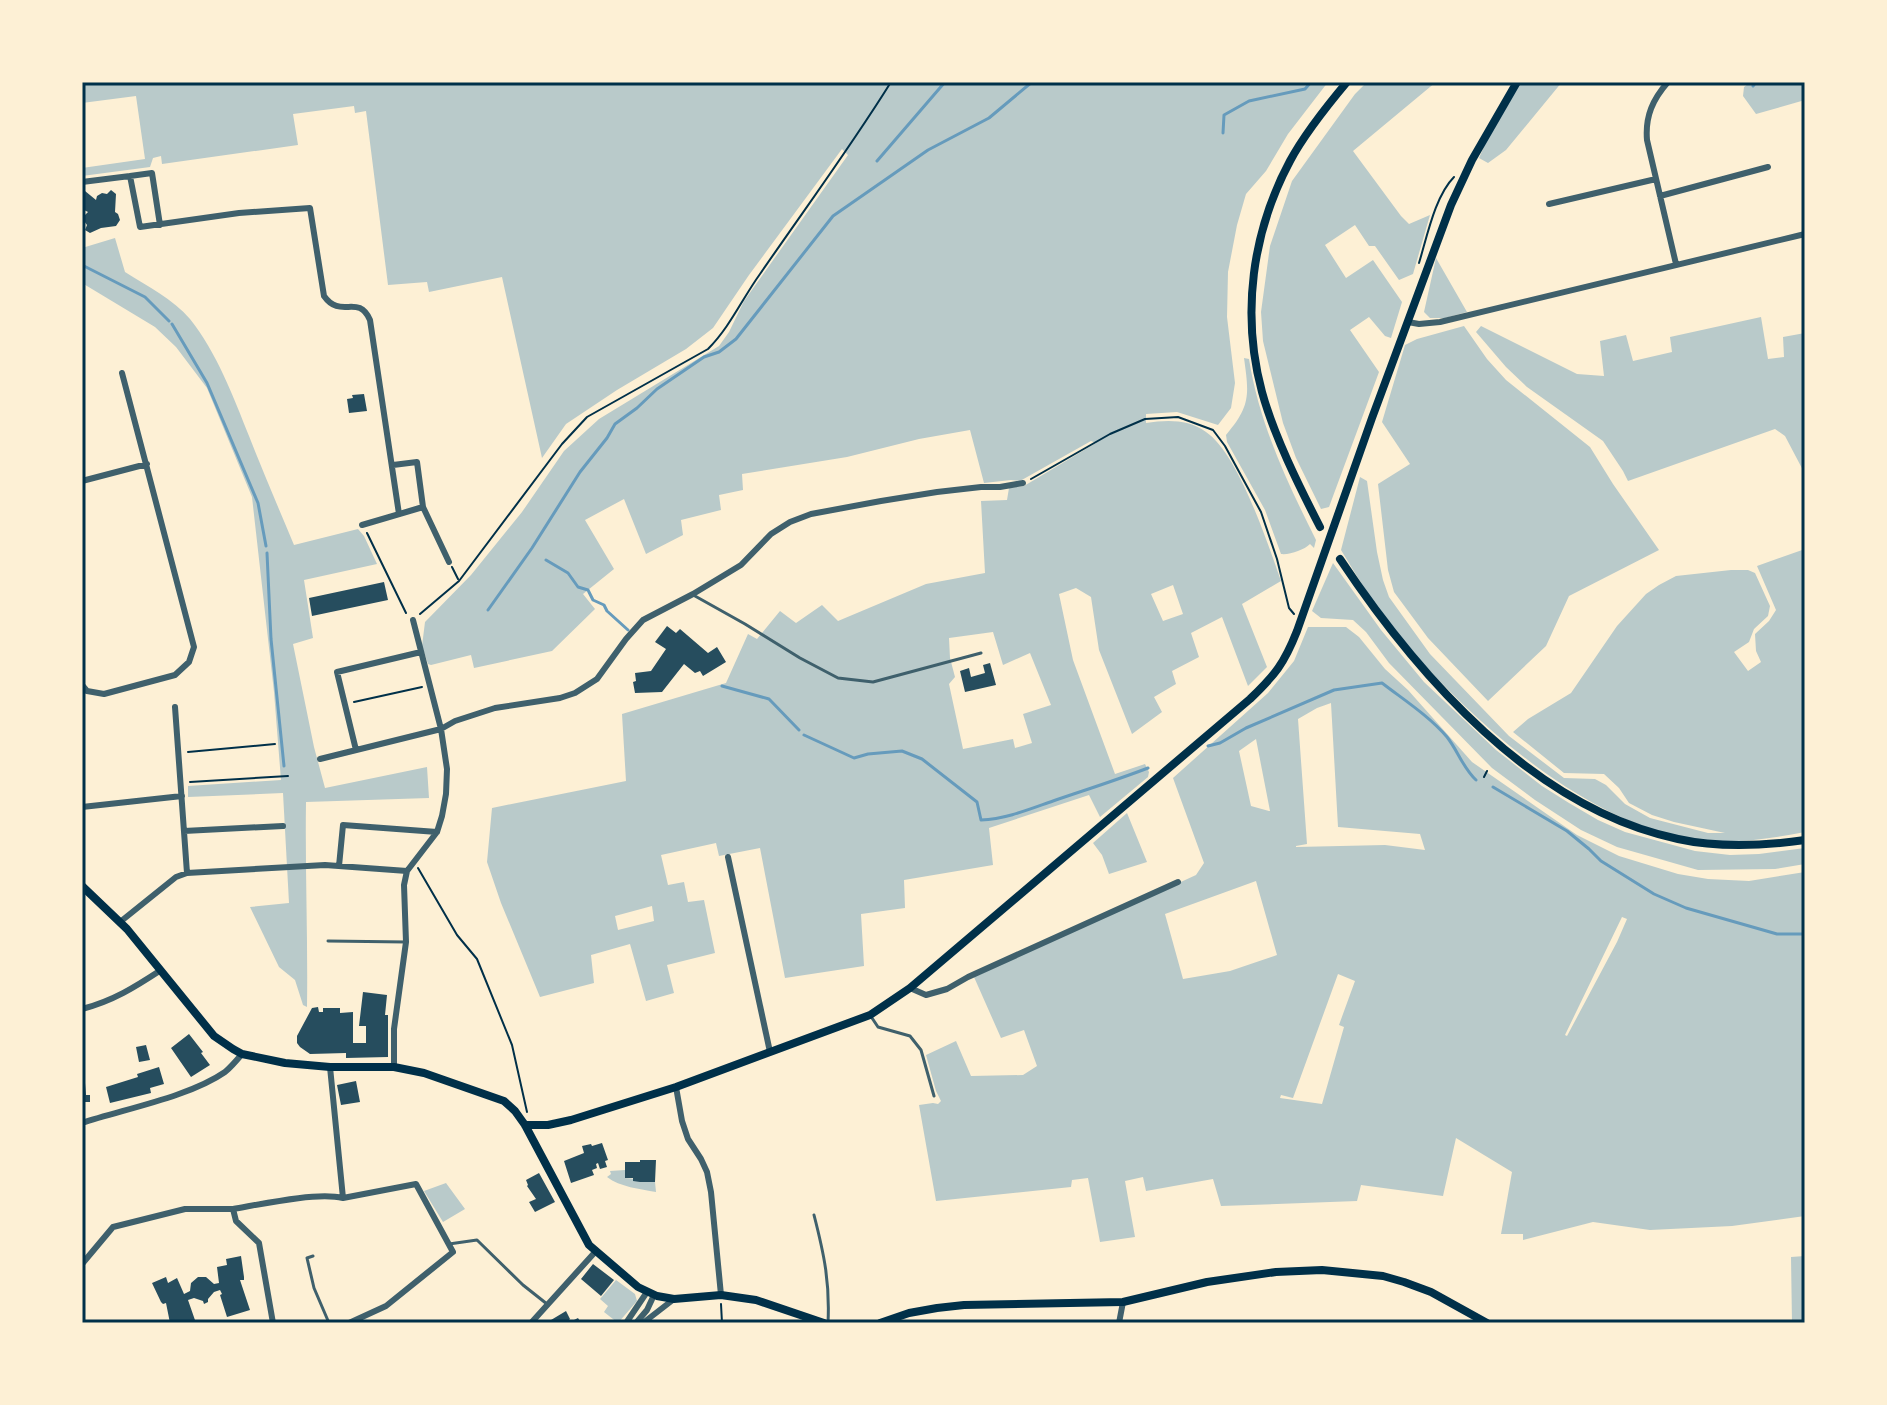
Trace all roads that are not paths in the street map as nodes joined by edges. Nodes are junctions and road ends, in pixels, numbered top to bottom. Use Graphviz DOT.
graph roads {
  1 [pos="1347,82"];
  2 [pos="1517,82"];
  3 [pos="1668,82"];
  4 [pos="1768,167"];
  5 [pos="130,176"];
  6 [pos="1656,179"];
  7 [pos="82,182"];
  8 [pos="1660,196"];
  9 [pos="1549,204"];
  10 [pos="160,225"];
  11 [pos="1805,234"];
  12 [pos="1676,264"];
  13 [pos="1408,322"];
  14 [pos="122,373"];
  15 [pos="147,464"];
  16 [pos="393,465"];
  17 [pos="82,481"];
  18 [pos="1023,483"];
  19 [pos="423,507"];
  20 [pos="399,514"];
  21 [pos="362,525"];
  22 [pos="1320,527"];
  23 [pos="1340,559"];
  24 [pos="449,562"];
  25 [pos="693,594"];
  26 [pos="413,620"];
  27 [pos="421,652"];
  28 [pos="981,653"];
  29 [pos="82,685"];
  30 [pos="175,707"];
  31 [pos="441,729"];
  32 [pos="356,750"];
  33 [pos="320,759"];
  34 [pos="182,796"];
  35 [pos="82,807"];
  36 [pos="283,826"];
  37 [pos="184,831"];
  38 [pos="437,832"];
  39 [pos="1805,840"];
  40 [pos="728,857"];
  41 [pos="339,866"];
  42 [pos="407,871"];
  43 [pos="187,873"];
  44 [pos="1178,882"];
  45 [pos="82,886"];
  46 [pos="120,922"];
  47 [pos="328,941"];
  48 [pos="406,942"];
  49 [pos="161,970"];
  50 [pos="910,988"];
  51 [pos="82,1009"];
  52 [pos="870,1015"];
  53 [pos="770,1052"];
  54 [pos="242,1054"];
  55 [pos="330,1067"];
  56 [pos="394,1067"];
  57 [pos="676,1087"];
  58 [pos="934,1096"];
  59 [pos="82,1123"];
  60 [pos="525,1125"];
  61 [pos="343,1198"];
  62 [pos="233,1209"];
  63 [pos="814,1215"];
  64 [pos="449,1244"];
  65 [pos="596,1251"];
  66 [pos="313,1256"];
  67 [pos="82,1264"];
  68 [pos="651,1294"];
  69 [pos="721,1295"];
  70 [pos="674,1299"];
  71 [pos="1123,1302"];
  72 [pos="548,1304"];
  73 [pos="885,1322"];
  74 [pos="273,1323"];
  75 [pos="329,1323"];
  76 [pos="349,1323"];
  77 [pos="531,1323"];
  78 [pos="626,1323"];
  79 [pos="636,1323"];
  80 [pos="643,1323"];
  81 [pos="826,1323"];
  82 [pos="1119,1323"];
  83 [pos="1487,1323"];
  1 -- 22 [label="main road"];
  2 -- 13 [label="main road"];
  3 -- 6 [label="street"];
  4 -- 8 [label="street"];
  5 -- 7 [label="street"];
  5 -- 10 [label="street"];
  5 -- 10 [label="street"];
  6 -- 8 [label="street"];
  6 -- 9 [label="street"];
  8 -- 12 [label="street"];
  10 -- 16 [label="street"];
  11 -- 12 [label="street"];
  12 -- 13 [label="street"];
  13 -- 50 [label="main road"];
  14 -- 15 [label="street"];
  15 -- 17 [label="street"];
  15 -- 29 [label="street"];
  16 -- 19 [label="street"];
  16 -- 20 [label="street"];
  18 -- 25 [label="street"];
  19 -- 20 [label="street"];
  19 -- 24 [label="street"];
  20 -- 21 [label="street"];
  23 -- 39 [label="main road"];
  25 -- 28 [label="lane"];
  25 -- 31 [label="street"];
  26 -- 27 [label="street"];
  27 -- 31 [label="street"];
  27 -- 32 [label="street"];
  30 -- 34 [label="street"];
  31 -- 32 [label="street"];
  31 -- 38 [label="street"];
  32 -- 33 [label="street"];
  34 -- 35 [label="street"];
  34 -- 37 [label="street"];
  36 -- 37 [label="street"];
  37 -- 43 [label="street"];
  38 -- 41 [label="street"];
  38 -- 42 [label="street"];
  40 -- 53 [label="street"];
  41 -- 42 [label="street"];
  41 -- 43 [label="street"];
  42 -- 48 [label="street"];
  43 -- 46 [label="street"];
  44 -- 50 [label="street"];
  45 -- 46 [label="main road"];
  46 -- 49 [label="main road"];
  47 -- 48 [label="lane"];
  48 -- 56 [label="street"];
  49 -- 51 [label="street"];
  49 -- 54 [label="main road"];
  50 -- 52 [label="main road"];
  52 -- 53 [label="main road"];
  52 -- 58 [label="lane"];
  53 -- 57 [label="main road"];
  54 -- 55 [label="main road"];
  54 -- 59 [label="street"];
  55 -- 56 [label="main road"];
  55 -- 61 [label="street"];
  56 -- 60 [label="main road"];
  57 -- 60 [label="main road"];
  57 -- 69 [label="street"];
  60 -- 65 [label="main road"];
  61 -- 62 [label="street"];
  61 -- 64 [label="street"];
  62 -- 67 [label="street"];
  62 -- 74 [label="street"];
  63 -- 81 [label="lane"];
  64 -- 72 [label="lane"];
  64 -- 76 [label="street"];
  65 -- 68 [label="main road"];
  65 -- 72 [label="street"];
  66 -- 75 [label="lane"];
  68 -- 70 [label="main road"];
  68 -- 78 [label="street"];
  68 -- 79 [label="street"];
  69 -- 70 [label="main road"];
  69 -- 81 [label="main road"];
  70 -- 80 [label="street"];
  71 -- 73 [label="main road"];
  71 -- 82 [label="street"];
  71 -- 83 [label="main road"];
  72 -- 77 [label="street"];
}
